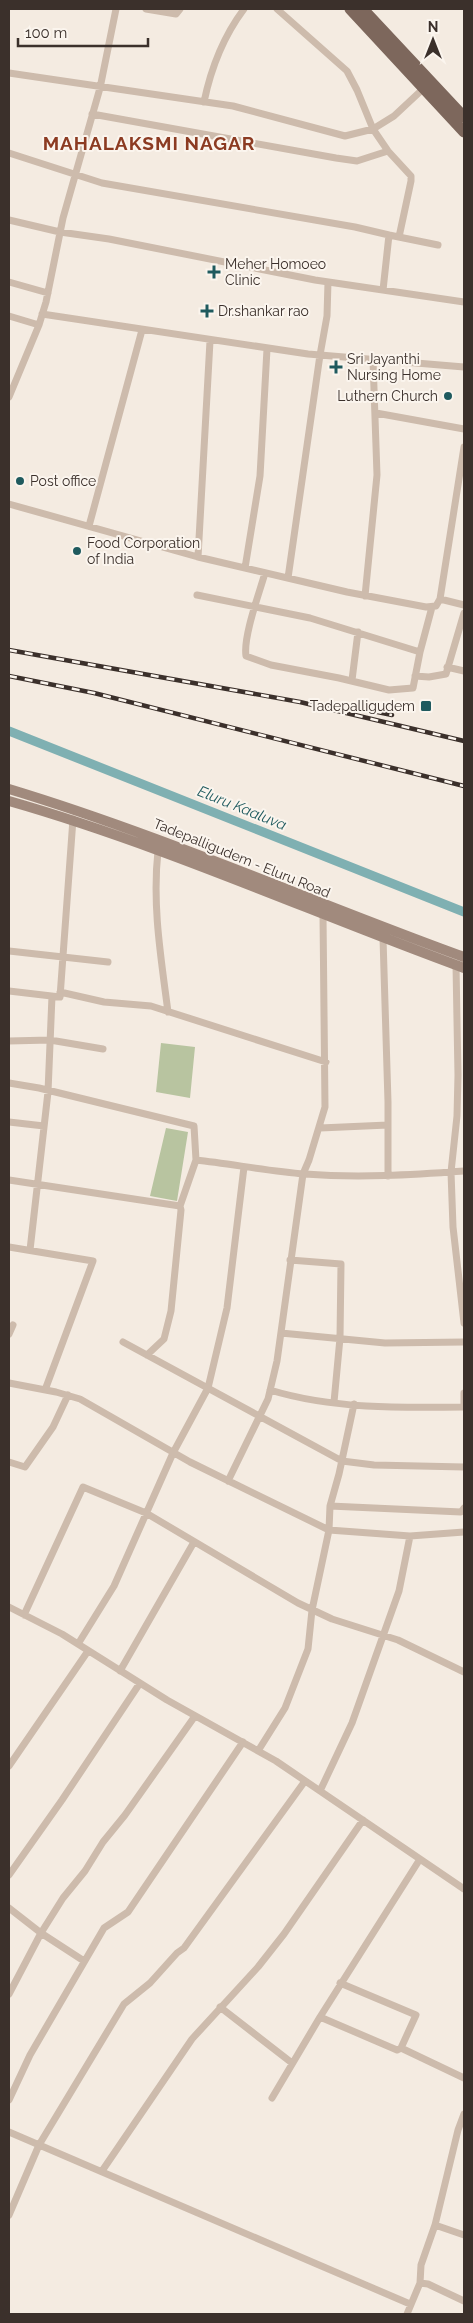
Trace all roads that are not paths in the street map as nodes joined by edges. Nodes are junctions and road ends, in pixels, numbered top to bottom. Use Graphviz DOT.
graph roads {
  1 [pos="116,9"];
  2 [pos="146,9"];
  3 [pos="180,9"];
  4 [pos="244,9"];
  5 [pos="277,9"];
  6 [pos="361,11"];
  7 [pos="372,26"];
  8 [pos="9,74"];
  9 [pos="100,88"];
  10 [pos="424,88"];
  11 [pos="204,102"];
  12 [pos="92,114"];
  13 [pos="464,117"];
  14 [pos="373,129"];
  15 [pos="464,132"];
  16 [pos="388,151"];
  17 [pos="9,153"];
  18 [pos="76,174"];
  19 [pos="9,220"];
  20 [pos="60,232"];
  21 [pos="388,235"];
  22 [pos="399,237"];
  23 [pos="438,244"];
  24 [pos="9,282"];
  25 [pos="328,282"];
  26 [pos="383,290"];
  27 [pos="48,294"];
  28 [pos="464,302"];
  29 [pos="42,314"];
  30 [pos="9,316"];
  31 [pos="39,324"];
  32 [pos="142,330"];
  33 [pos="210,341"];
  34 [pos="267,349"];
  35 [pos="320,355"];
  36 [pos="373,360"];
  37 [pos="464,367"];
  38 [pos="9,397"];
  39 [pos="376,414"];
  40 [pos="464,429"];
  41 [pos="464,447"];
  42 [pos="9,504"];
  43 [pos="89,526"];
  44 [pos="198,558"];
  45 [pos="245,568"];
  46 [pos="265,573"];
  47 [pos="288,578"];
  48 [pos="197,595"];
  49 [pos="365,596"];
  50 [pos="440,599"];
  51 [pos="464,605"];
  52 [pos="256,607"];
  53 [pos="432,607"];
  54 [pos="464,613"];
  55 [pos="358,632"];
  56 [pos="420,652"];
  57 [pos="448,667"];
  58 [pos="464,671"];
  59 [pos="415,676"];
  60 [pos="352,680"];
  61 [pos="9,789"];
  62 [pos="9,801"];
  63 [pos="73,819"];
  64 [pos="158,851"];
  65 [pos="323,915"];
  66 [pos="382,938"];
  67 [pos="9,951"];
  68 [pos="63,957"];
  69 [pos="464,958"];
  70 [pos="108,962"];
  71 [pos="460,966"];
  72 [pos="9,991"];
  73 [pos="60,992"];
  74 [pos="52,996"];
  75 [pos="168,1012"];
  76 [pos="50,1040"];
  77 [pos="9,1041"];
  78 [pos="103,1048"];
  79 [pos="326,1062"];
  80 [pos="9,1083"];
  81 [pos="48,1092"];
  82 [pos="9,1122"];
  83 [pos="388,1125"];
  84 [pos="44,1126"];
  85 [pos="320,1128"];
  86 [pos="196,1160"];
  87 [pos="244,1167"];
  88 [pos="464,1171"];
  89 [pos="450,1172"];
  90 [pos="303,1174"];
  91 [pos="388,1176"];
  92 [pos="9,1180"];
  93 [pos="39,1184"];
  94 [pos="180,1206"];
  95 [pos="9,1247"];
  96 [pos="30,1250"];
  97 [pos="290,1260"];
  98 [pos="464,1323"];
  99 [pos="13,1325"];
  100 [pos="281,1332"];
  101 [pos="9,1334"];
  102 [pos="340,1338"];
  103 [pos="123,1342"];
  104 [pos="464,1342"];
  105 [pos="147,1355"];
  106 [pos="9,1383"];
  107 [pos="208,1388"];
  108 [pos="45,1390"];
  109 [pos="270,1390"];
  110 [pos="464,1393"];
  111 [pos="68,1395"];
  112 [pos="334,1402"];
  113 [pos="354,1404"];
  114 [pos="464,1407"];
  115 [pos="260,1416"];
  116 [pos="173,1453"];
  117 [pos="342,1461"];
  118 [pos="9,1462"];
  119 [pos="464,1468"];
  120 [pos="228,1481"];
  121 [pos="330,1506"];
  122 [pos="464,1508"];
  123 [pos="146,1513"];
  124 [pos="329,1530"];
  125 [pos="464,1532"];
  126 [pos="410,1536"];
  127 [pos="194,1542"];
  128 [pos="9,1608"];
  129 [pos="312,1610"];
  130 [pos="24,1615"];
  131 [pos="382,1635"];
  132 [pos="78,1644"];
  133 [pos="88,1651"];
  134 [pos="120,1671"];
  135 [pos="464,1672"];
  136 [pos="140,1683"];
  137 [pos="195,1716"];
  138 [pos="243,1742"];
  139 [pos="258,1751"];
  140 [pos="9,1766"];
  141 [pos="305,1781"];
  142 [pos="320,1791"];
  143 [pos="363,1820"];
  144 [pos="420,1859"];
  145 [pos="9,1875"];
  146 [pos="464,1889"];
  147 [pos="9,1908"];
  148 [pos="41,1933"];
  149 [pos="84,1961"];
  150 [pos="340,1983"];
  151 [pos="9,1994"];
  152 [pos="220,2008"];
  153 [pos="320,2017"];
  154 [pos="401,2048"];
  155 [pos="292,2063"];
  156 [pos="464,2078"];
  157 [pos="272,2098"];
  158 [pos="9,2100"];
  159 [pos="464,2114"];
  160 [pos="461,2131"];
  161 [pos="9,2132"];
  162 [pos="39,2145"];
  163 [pos="102,2171"];
  164 [pos="9,2215"];
  165 [pos="435,2226"];
  166 [pos="464,2235"];
  167 [pos="420,2282"];
  168 [pos="464,2301"];
  169 [pos="410,2304"];
  170 [pos="407,2314"];
  1 -- 9 [label="street"];
  2 -- 3 [label="street"];
  4 -- 11 [label="street"];
  5 -- 14 [label="street"];
  6 -- 7 [label="main road"];
  7 -- 10 [label="main road"];
  7 -- 13 [label="main road"];
  8 -- 9 [label="street"];
  9 -- 11 [label="street"];
  9 -- 12 [label="street"];
  10 -- 14 [label="street"];
  10 -- 15 [label="main road"];
  11 -- 14 [label="street"];
  12 -- 16 [label="street"];
  12 -- 18 [label="street"];
  14 -- 16 [label="street"];
  16 -- 22 [label="street"];
  17 -- 18 [label="street"];
  18 -- 20 [label="street"];
  18 -- 21 [label="street"];
  19 -- 20 [label="street"];
  20 -- 25 [label="street"];
  20 -- 27 [label="street"];
  21 -- 22 [label="street"];
  21 -- 26 [label="street"];
  22 -- 23 [label="street"];
  24 -- 27 [label="street"];
  25 -- 26 [label="street"];
  25 -- 35 [label="street"];
  26 -- 28 [label="street"];
  27 -- 29 [label="street"];
  29 -- 31 [label="street"];
  29 -- 32 [label="street"];
  30 -- 31 [label="street"];
  31 -- 38 [label="street"];
  32 -- 33 [label="street"];
  32 -- 43 [label="street"];
  33 -- 34 [label="street"];
  33 -- 44 [label="street"];
  34 -- 35 [label="street"];
  34 -- 45 [label="street"];
  35 -- 36 [label="street"];
  35 -- 47 [label="street"];
  36 -- 37 [label="street"];
  36 -- 39 [label="street"];
  39 -- 40 [label="street"];
  39 -- 49 [label="street"];
  41 -- 50 [label="street"];
  42 -- 43 [label="street"];
  43 -- 44 [label="street"];
  44 -- 45 [label="street"];
  45 -- 46 [label="street"];
  46 -- 47 [label="street"];
  46 -- 52 [label="street"];
  47 -- 49 [label="street"];
  48 -- 52 [label="street"];
  49 -- 53 [label="street"];
  50 -- 51 [label="street"];
  50 -- 53 [label="street"];
  52 -- 55 [label="street"];
  52 -- 60 [label="street"];
  53 -- 56 [label="street"];
  54 -- 57 [label="street"];
  55 -- 56 [label="street"];
  55 -- 60 [label="street"];
  56 -- 59 [label="street"];
  57 -- 58 [label="street"];
  57 -- 59 [label="street"];
  59 -- 60 [label="street"];
  61 -- 69 [label="main road, Tadepalligudem - Eluru Road"];
  62 -- 63 [label="main road, Tadepalligudem - Eluru Road"];
  63 -- 64 [label="main road, Tadepalligudem - Eluru Road"];
  63 -- 68 [label="street"];
  64 -- 65 [label="main road, Tadepalligudem - Eluru Road"];
  64 -- 75 [label="street"];
  65 -- 66 [label="main road, Tadepalligudem - Eluru Road"];
  65 -- 79 [label="street"];
  66 -- 71 [label="main road, Tadepalligudem - Eluru Road"];
  66 -- 83 [label="street"];
  67 -- 68 [label="street"];
  68 -- 70 [label="street"];
  68 -- 73 [label="street"];
  71 -- 89 [label="street"];
  72 -- 74 [label="street"];
  73 -- 74 [label="street"];
  73 -- 75 [label="street"];
  74 -- 76 [label="street"];
  75 -- 79 [label="street"];
  76 -- 77 [label="street"];
  76 -- 78 [label="street"];
  76 -- 81 [label="street"];
  79 -- 85 [label="street"];
  80 -- 81 [label="street"];
  81 -- 84 [label="street"];
  81 -- 86 [label="street"];
  82 -- 84 [label="street"];
  83 -- 85 [label="street"];
  83 -- 91 [label="street"];
  84 -- 93 [label="street"];
  85 -- 90 [label="street"];
  86 -- 87 [label="street"];
  86 -- 94 [label="street"];
  87 -- 90 [label="street"];
  87 -- 107 [label="street"];
  88 -- 89 [label="street"];
  89 -- 91 [label="street"];
  89 -- 98 [label="street"];
  90 -- 91 [label="street"];
  90 -- 97 [label="street"];
  92 -- 93 [label="street"];
  93 -- 94 [label="street"];
  93 -- 96 [label="street"];
  94 -- 105 [label="street"];
  95 -- 96 [label="street"];
  96 -- 108 [label="street"];
  97 -- 100 [label="street"];
  97 -- 102 [label="street"];
  99 -- 101 [label="street"];
  100 -- 102 [label="street"];
  100 -- 109 [label="street"];
  102 -- 104 [label="street"];
  102 -- 112 [label="street"];
  103 -- 105 [label="street"];
  105 -- 107 [label="street"];
  106 -- 108 [label="street"];
  107 -- 115 [label="street"];
  107 -- 116 [label="street"];
  108 -- 111 [label="street"];
  109 -- 112 [label="street"];
  109 -- 115 [label="street"];
  110 -- 114 [label="street"];
  111 -- 116 [label="street"];
  111 -- 118 [label="street"];
  112 -- 113 [label="street"];
  113 -- 114 [label="street"];
  113 -- 117 [label="street"];
  115 -- 117 [label="street"];
  115 -- 120 [label="street"];
  116 -- 120 [label="street"];
  116 -- 123 [label="street"];
  117 -- 119 [label="street"];
  117 -- 121 [label="street"];
  120 -- 124 [label="street"];
  121 -- 122 [label="street"];
  121 -- 124 [label="street"];
  123 -- 127 [label="street"];
  123 -- 130 [label="street"];
  123 -- 132 [label="street"];
  124 -- 126 [label="street"];
  124 -- 129 [label="street"];
  125 -- 126 [label="street"];
  126 -- 131 [label="street"];
  127 -- 129 [label="street"];
  127 -- 134 [label="street"];
  128 -- 130 [label="street"];
  129 -- 131 [label="street"];
  129 -- 139 [label="street"];
  130 -- 132 [label="street"];
  131 -- 135 [label="street"];
  131 -- 142 [label="street"];
  132 -- 133 [label="street"];
  133 -- 134 [label="street"];
  133 -- 140 [label="street"];
  134 -- 136 [label="street"];
  136 -- 137 [label="street"];
  136 -- 145 [label="street"];
  137 -- 138 [label="street"];
  137 -- 148 [label="street"];
  138 -- 139 [label="street"];
  138 -- 149 [label="street"];
  139 -- 141 [label="street"];
  141 -- 142 [label="street"];
  141 -- 162 [label="street"];
  142 -- 143 [label="street"];
  143 -- 144 [label="street"];
  143 -- 152 [label="street"];
  144 -- 146 [label="street"];
  144 -- 150 [label="street"];
  147 -- 148 [label="street"];
  148 -- 149 [label="street"];
  148 -- 151 [label="street"];
  149 -- 158 [label="street"];
  150 -- 153 [label="street"];
  150 -- 154 [label="street"];
  152 -- 155 [label="street"];
  152 -- 163 [label="street"];
  153 -- 154 [label="street"];
  153 -- 155 [label="street"];
  154 -- 156 [label="street"];
  155 -- 157 [label="street"];
  159 -- 160 [label="street"];
  160 -- 165 [label="street"];
  161 -- 162 [label="street"];
  162 -- 163 [label="street"];
  162 -- 164 [label="street"];
  163 -- 169 [label="street"];
  165 -- 166 [label="street"];
  165 -- 167 [label="street"];
  167 -- 168 [label="street"];
  167 -- 169 [label="street"];
  169 -- 170 [label="street"];
}
